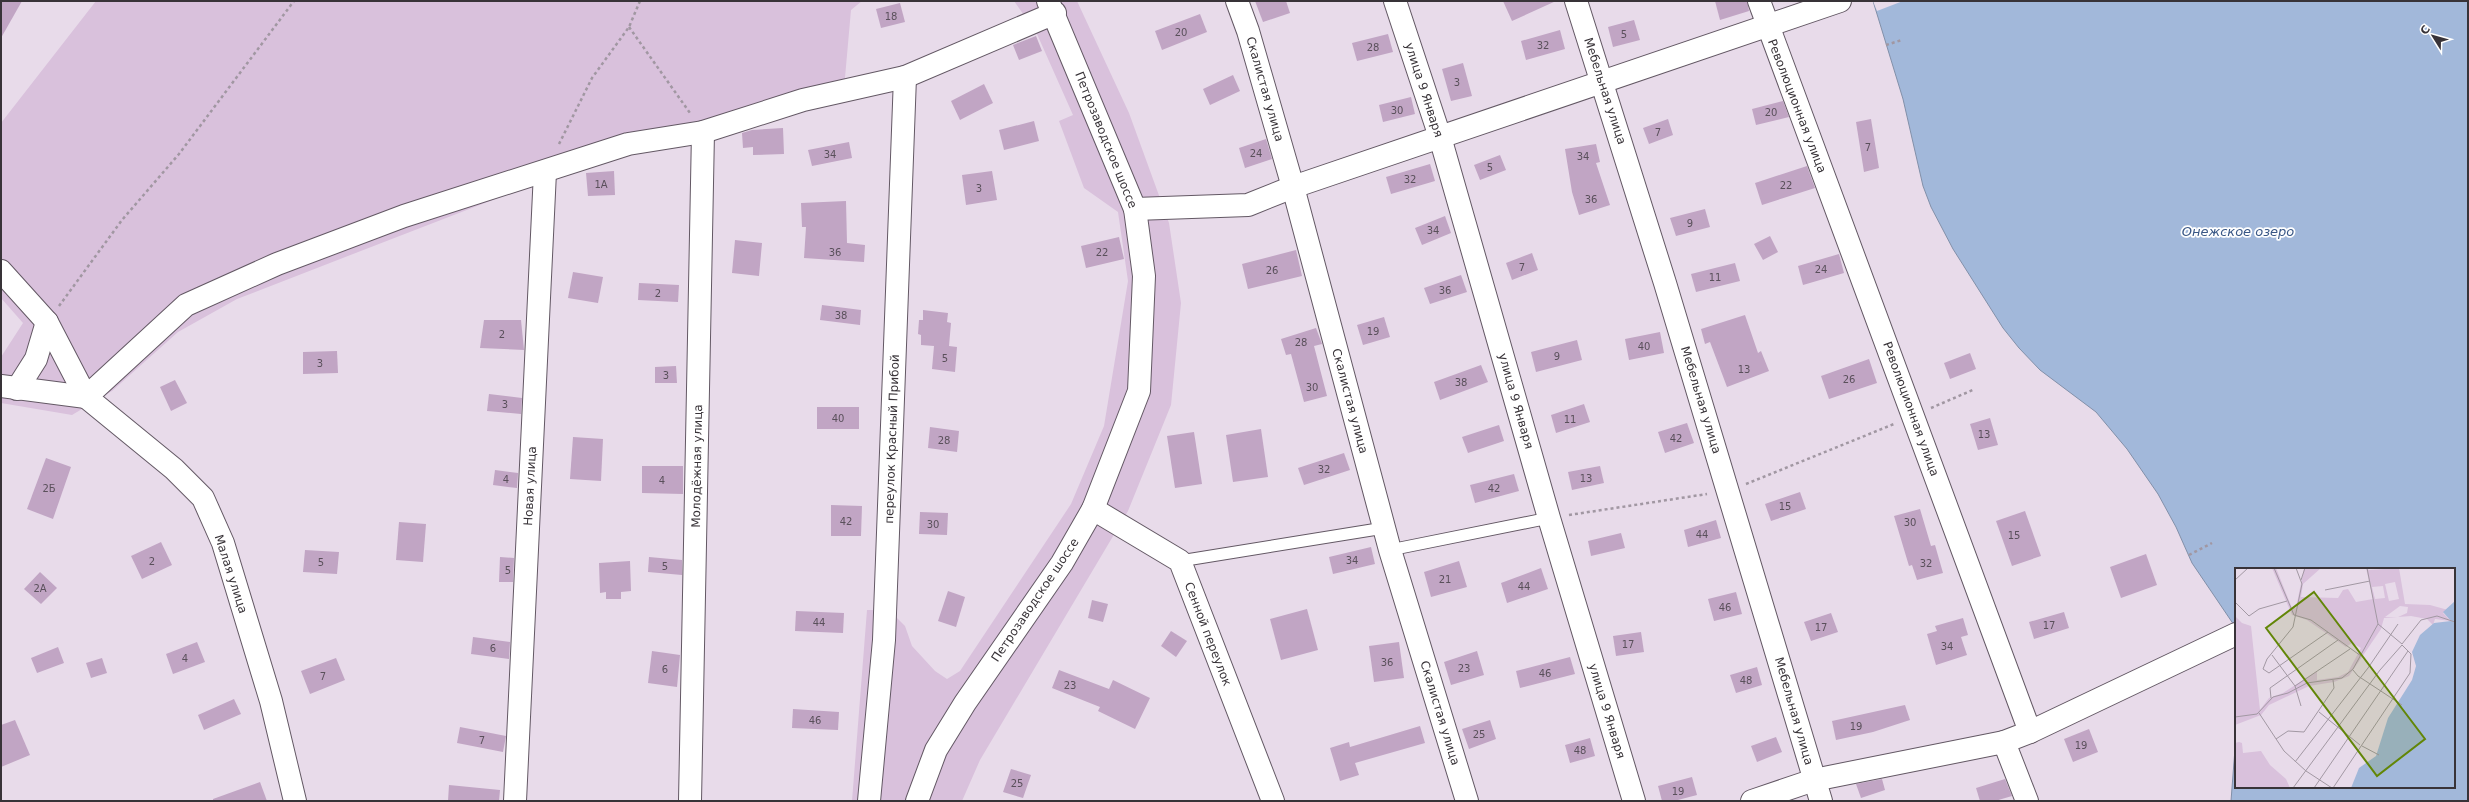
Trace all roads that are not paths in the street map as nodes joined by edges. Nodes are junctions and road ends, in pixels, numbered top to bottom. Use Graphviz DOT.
graph roads {
  1 [pos="1237,1"];
  2 [pos="1395,1"];
  3 [pos="1576,1"];
  4 [pos="1759,1"];
  5 [pos="1840,1"];
  6 [pos="1051,7"];
  7 [pos="1767,26"];
  8 [pos="904,77"];
  9 [pos="1602,81"];
  10 [pos="703,132"];
  11 [pos="1440,137"];
  12 [pos="545,172"];
  13 [pos="1293,187"];
  14 [pos="1135,209"];
  15 [pos="1,270"];
  16 [pos="47,322"];
  17 [pos="9,387"];
  18 [pos="86,397"];
  19 [pos="1093,509"];
  20 [pos="1549,518"];
  21 [pos="1384,528"];
  22 [pos="1390,550"];
  23 [pos="1180,561"];
  24 [pos="2235,634"];
  25 [pos="2030,732"];
  26 [pos="2004,742"];
  27 [pos="1814,780"];
  28 [pos="295,801"];
  29 [pos="515,801"];
  30 [pos="690,801"];
  31 [pos="869,801"];
  32 [pos="917,801"];
  33 [pos="1273,801"];
  34 [pos="1467,801"];
  35 [pos="1634,801"];
  36 [pos="1752,801"];
  37 [pos="1821,801"];
  38 [pos="2027,801"];
  1 -- 13 [label="street, Скалистая улица"];
  2 -- 11 [label="street, улица 9 Января"];
  3 -- 9 [label="street, Мебельная улица"];
  4 -- 7 [label="street, Революционная улица"];
  5 -- 7 [label="street"];
  6 -- 8 [label="street"];
  6 -- 14 [label="street, Петрозаводское шоссе"];
  7 -- 9 [label="street"];
  7 -- 25 [label="street, Революционная улица"];
  8 -- 10 [label="street"];
  8 -- 31 [label="street, переулок Красный Прибой"];
  9 -- 11 [label="street"];
  9 -- 27 [label="street, Мебельная улица"];
  10 -- 12 [label="street"];
  10 -- 30 [label="street, Молодёжная улица"];
  11 -- 13 [label="street"];
  11 -- 20 [label="street, улица 9 Января"];
  12 -- 18 [label="street"];
  12 -- 29 [label="street, Новая улица"];
  13 -- 14 [label="street"];
  13 -- 21 [label="street, Скалистая улица"];
  14 -- 19 [label="street, Петрозаводское шоссе"];
  15 -- 16 [label="street"];
  16 -- 17 [label="street"];
  16 -- 18 [label="street"];
  17 -- 18 [label="street"];
  18 -- 28 [label="street, Малая улица"];
  19 -- 23 [label="street"];
  19 -- 32 [label="street, Петрозаводское шоссе"];
  20 -- 22 [label="lane"];
  20 -- 35 [label="street, улица 9 Января"];
  21 -- 22 [label="street, Скалистая улица"];
  21 -- 23 [label="lane"];
  22 -- 34 [label="street, Скалистая улица"];
  23 -- 33 [label="street, Сенной переулок"];
  24 -- 25 [label="street"];
  25 -- 26 [label="street"];
  26 -- 27 [label="street"];
  26 -- 38 [label="street"];
  27 -- 36 [label="street"];
  27 -- 37 [label="street, Мебельная улица"];
}
